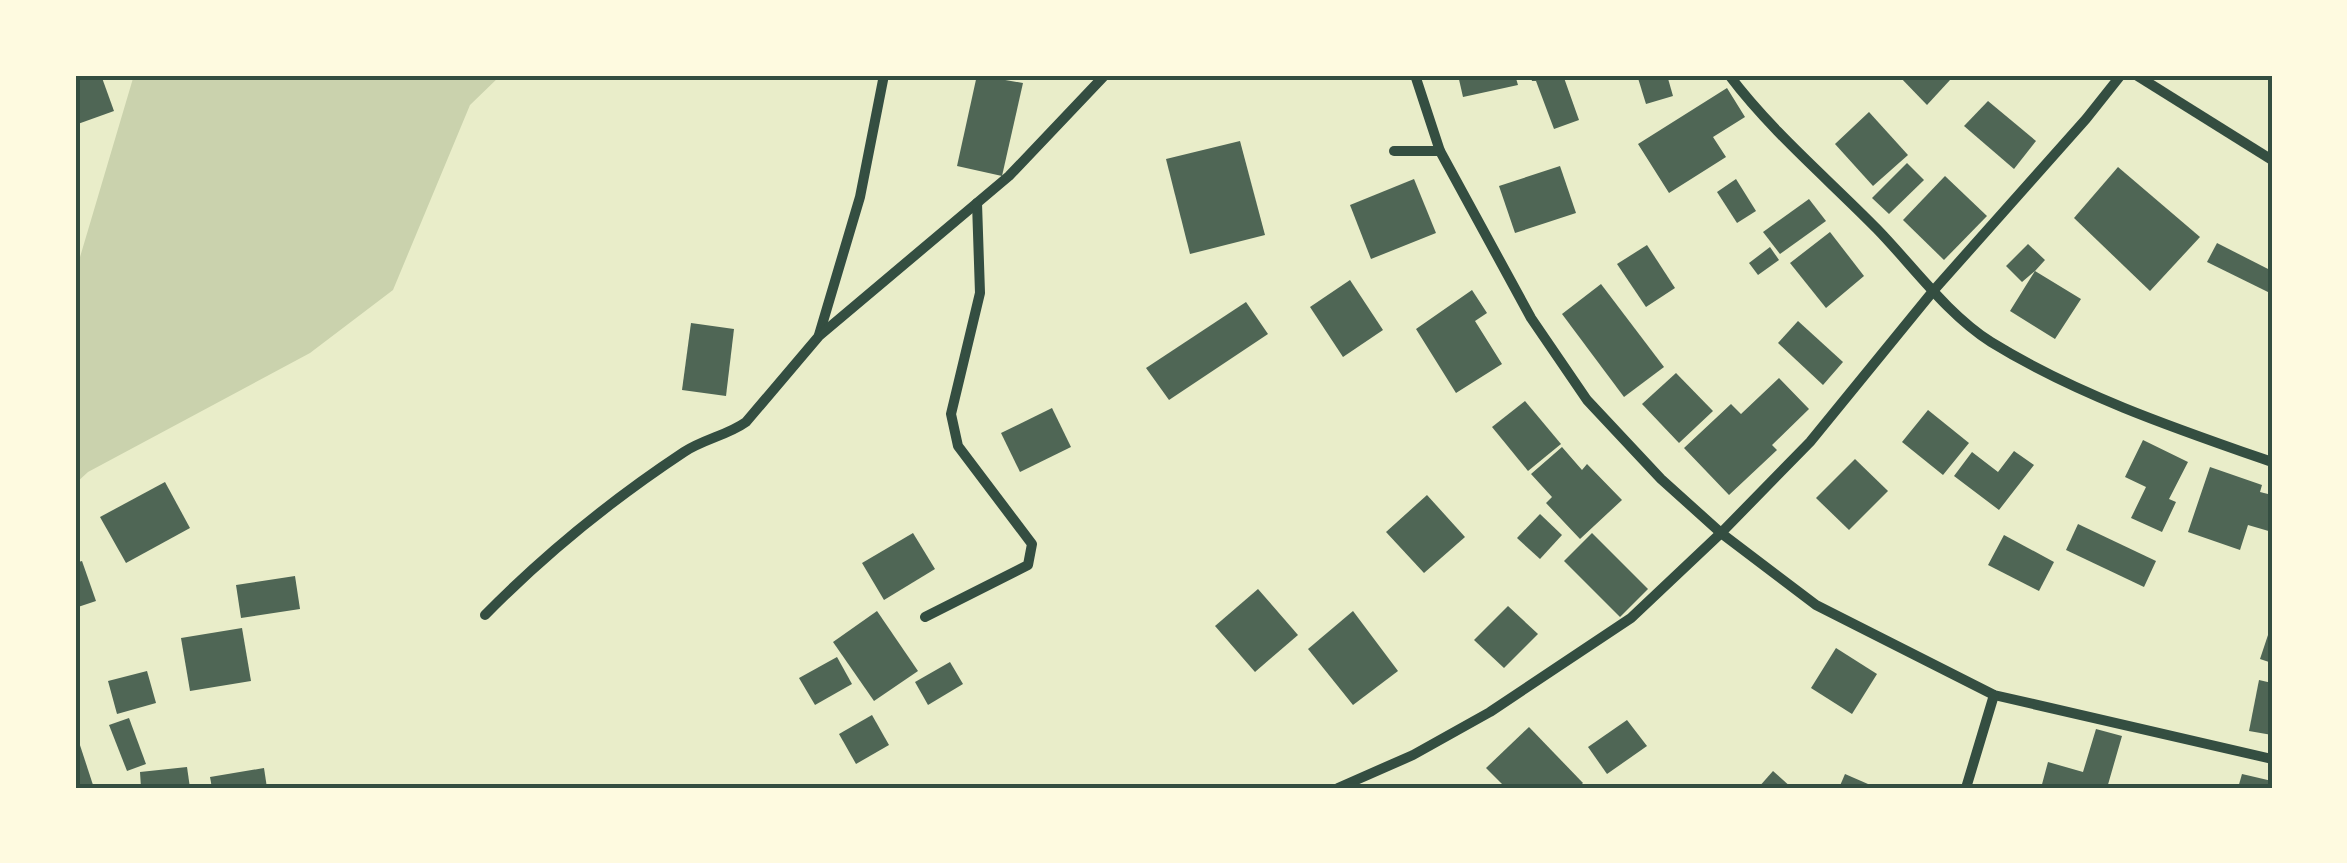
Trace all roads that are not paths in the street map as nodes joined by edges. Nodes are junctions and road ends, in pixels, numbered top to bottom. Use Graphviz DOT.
graph roads {
  1 [pos="884,75"];
  2 [pos="1105,75"];
  3 [pos="1415,75"];
  4 [pos="1729,75"];
  5 [pos="2121,75"];
  6 [pos="2136,75"];
  7 [pos="1394,151"];
  8 [pos="1440,152"];
  9 [pos="2272,160"];
  10 [pos="977,203"];
  11 [pos="1934,290"];
  12 [pos="819,336"];
  13 [pos="2272,462"];
  14 [pos="1721,534"];
  15 [pos="485,615"];
  16 [pos="925,617"];
  17 [pos="1994,695"];
  18 [pos="2272,760"];
  19 [pos="1338,788"];
  20 [pos="1966,788"];
  1 -- 12 [label="street"];
  2 -- 10 [label="street"];
  3 -- 8 [label="street"];
  4 -- 11 [label="street"];
  5 -- 11 [label="street"];
  6 -- 9 [label="street"];
  7 -- 8 [label="street"];
  8 -- 14 [label="street"];
  10 -- 12 [label="street"];
  10 -- 16 [label="street"];
  11 -- 13 [label="street"];
  11 -- 14 [label="street"];
  12 -- 15 [label="street"];
  14 -- 17 [label="street"];
  14 -- 19 [label="street"];
  17 -- 18 [label="street"];
  17 -- 20 [label="street"];
}
